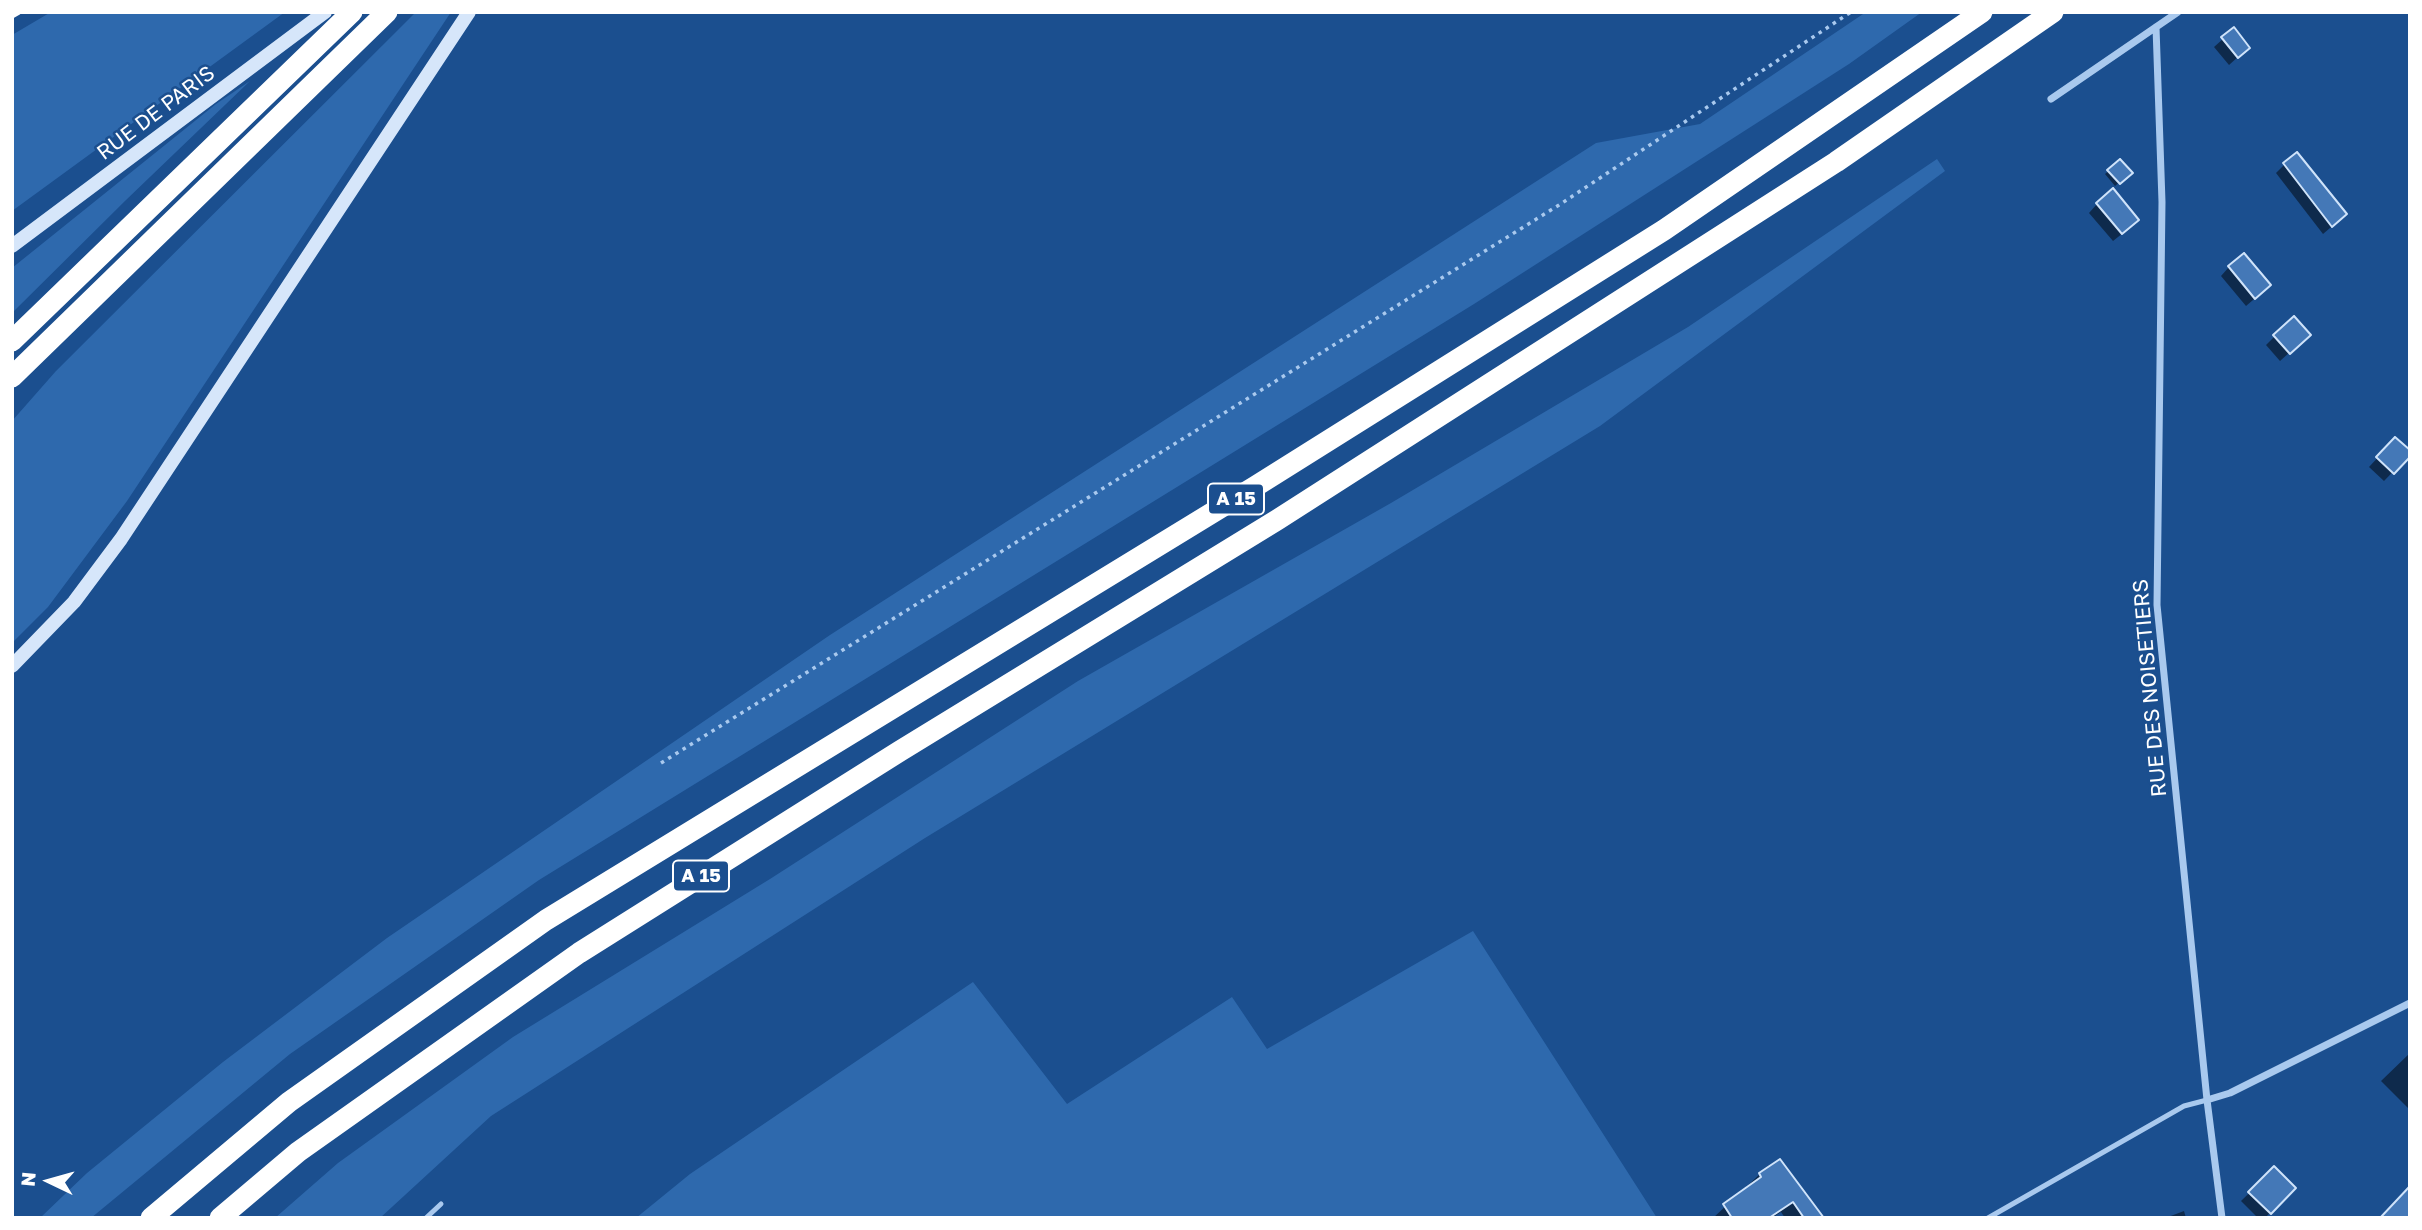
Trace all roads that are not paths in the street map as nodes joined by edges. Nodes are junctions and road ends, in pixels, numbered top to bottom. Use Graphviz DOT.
graph roads {
  1 [pos="325,12"];
  2 [pos="352,12"];
  3 [pos="387,12"];
  4 [pos="469,12"];
  5 [pos="1982,12"];
  6 [pos="2053,12"];
  7 [pos="2178,12"];
  8 [pos="2156,27"];
  9 [pos="2051,99"];
  10 [pos="12,246"];
  11 [pos="12,341"];
  12 [pos="12,377"];
  13 [pos="12,666"];
  14 [pos="2410,1003"];
  15 [pos="2207,1100"];
  16 [pos="441,1203"];
  17 [pos="151,1218"];
  18 [pos="219,1218"];
  19 [pos="426,1218"];
  20 [pos="1988,1218"];
  21 [pos="2222,1218"];
  1 -- 10 [label="main road, RUE DE PARIS"];
  2 -- 11 [label="highway"];
  3 -- 12 [label="highway"];
  4 -- 13 [label="main road"];
  5 -- 17 [label="highway, A 15"];
  6 -- 18 [label="highway, A 15"];
  7 -- 8 [label="street"];
  8 -- 9 [label="street"];
  8 -- 15 [label="street, RUE DES NOISETIERS"];
  14 -- 15 [label="street"];
  15 -- 20 [label="lane"];
  15 -- 21 [label="street, RUE DES NOISETIERS"];
  16 -- 19 [label="lane"];
}
